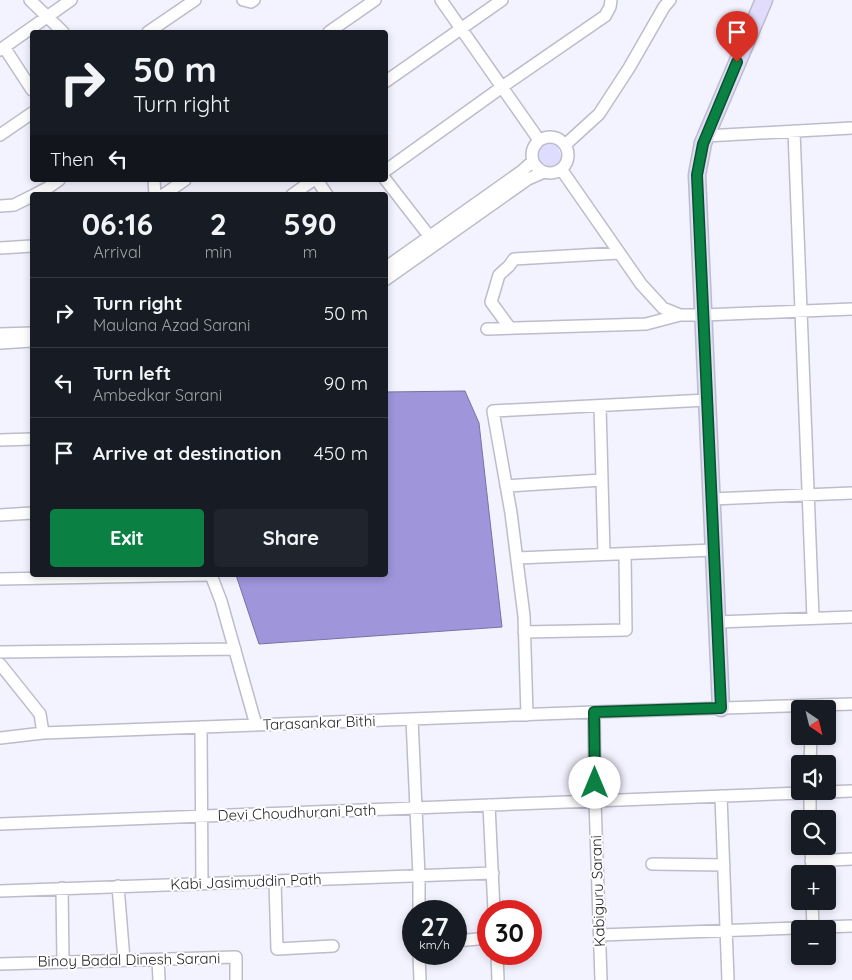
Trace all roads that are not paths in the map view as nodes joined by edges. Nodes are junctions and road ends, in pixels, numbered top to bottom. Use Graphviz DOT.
graph roads {
  1 [pos="30,0"];
  2 [pos="71,0"];
  3 [pos="195,0"];
  4 [pos="243,0"];
  5 [pos="254,0"];
  6 [pos="375,0"];
  7 [pos="442,0"];
  8 [pos="502,0"];
  9 [pos="611,0"];
  10 [pos="670,0"];
  11 [pos="764,0"];
  12 [pos="46,17"];
  13 [pos="461,28"];
  14 [pos="60,30"];
  15 [pos="151,30"];
  16 [pos="332,30"];
  17 [pos="2,48"];
  18 [pos="388,80"];
  19 [pos="30,87"];
  20 [pos="502,87"];
  21 [pos="30,114"];
  22 [pos="852,128"];
  23 [pos="794,131"];
  24 [pos="0,135"];
  25 [pos="706,136"];
  26 [pos="539,140"];
  27 [pos="565,145"];
  28 [pos="533,161"];
  29 [pos="388,169"];
  30 [pos="561,169"];
  31 [pos="544,172"];
  32 [pos="56,182"];
  33 [pos="182,182"];
  34 [pos="312,182"];
  35 [pos="317,182"];
  36 [pos="387,182"];
  37 [pos="39,192"];
  38 [pos="167,192"];
  39 [pos="297,192"];
  40 [pos="325,192"];
  41 [pos="30,197"];
  42 [pos="0,206"];
  43 [pos="432,240"];
  44 [pos="30,246"];
  45 [pos="0,248"];
  46 [pos="620,252"];
  47 [pos="388,266"];
  48 [pos="388,277"];
  49 [pos="852,309"];
  50 [pos="801,311"];
  51 [pos="680,315"];
  52 [pos="704,315"];
  53 [pos="510,328"];
  54 [pos="487,329"];
  55 [pos="30,332"];
  56 [pos="0,334"];
  57 [pos="30,341"];
  58 [pos="0,343"];
  59 [pos="707,400"];
  60 [pos="600,406"];
  61 [pos="30,439"];
  62 [pos="0,440"];
  63 [pos="602,480"];
  64 [pos="506,486"];
  65 [pos="852,493"];
  66 [pos="808,495"];
  67 [pos="712,499"];
  68 [pos="30,513"];
  69 [pos="0,515"];
  70 [pos="714,550"];
  71 [pos="604,554"];
  72 [pos="625,554"];
  73 [pos="517,558"];
  74 [pos="104,577"];
  75 [pos="212,577"];
  76 [pos="0,579"];
  77 [pos="852,617"];
  78 [pos="813,618"];
  79 [pos="717,622"];
  80 [pos="524,632"];
  81 [pos="235,649"];
  82 [pos="0,652"];
  83 [pos="0,664"];
  84 [pos="852,704"];
  85 [pos="836,705"];
  86 [pos="791,707"];
  87 [pos="721,708"];
  88 [pos="594,712"];
  89 [pos="527,715"];
  90 [pos="412,719"];
  91 [pos="256,725"];
  92 [pos="201,727"];
  93 [pos="43,733"];
  94 [pos="0,738"];
  95 [pos="836,791"];
  96 [pos="852,791"];
  97 [pos="791,793"];
  98 [pos="721,796"];
  99 [pos="595,800"];
  100 [pos="489,805"];
  101 [pos="416,808"];
  102 [pos="202,816"];
  103 [pos="0,824"];
  104 [pos="812,855"];
  105 [pos="852,859"];
  106 [pos="812,861"];
  107 [pos="652,864"];
  108 [pos="724,865"];
  109 [pos="812,865"];
  110 [pos="492,873"];
  111 [pos="419,876"];
  112 [pos="275,881"];
  113 [pos="202,884"];
  114 [pos="118,886"];
  115 [pos="62,888"];
  116 [pos="0,891"];
  117 [pos="419,900"];
  118 [pos="493,900"];
  119 [pos="836,926"];
  120 [pos="852,926"];
  121 [pos="791,928"];
  122 [pos="726,930"];
  123 [pos="600,935"];
  124 [pos="333,946"];
  125 [pos="124,960"];
  126 [pos="158,960"];
  127 [pos="63,962"];
  128 [pos="0,964"];
  129 [pos="419,965"];
  130 [pos="497,965"];
  131 [pos="159,980"];
  132 [pos="236,980"];
  133 [pos="420,980"];
  134 [pos="498,980"];
  135 [pos="601,980"];
  136 [pos="728,980"];
  1 -- 12 [label="street"];
  2 -- 12 [label="street"];
  3 -- 15 [label="street"];
  4 -- 5 [label="street"];
  6 -- 16 [label="street"];
  7 -- 13 [label="street"];
  8 -- 13 [label="street"];
  9 -- 20 [label="street"];
  10 -- 27 [label="street"];
  11 -- 25 [label="street"];
  12 -- 14 [label="street"];
  12 -- 17 [label="street"];
  13 -- 18 [label="street"];
  13 -- 20 [label="street"];
  17 -- 19 [label="street"];
  20 -- 26 [label="street"];
  20 -- 29 [label="street"];
  21 -- 24 [label="street"];
  22 -- 23 [label="street"];
  23 -- 25 [label="street"];
  23 -- 50 [label="street"];
  25 -- 52 [label="street"];
  26 -- 27 [label="street"];
  26 -- 28 [label="street"];
  27 -- 30 [label="street"];
  28 -- 31 [label="street"];
  28 -- 43 [label="street"];
  30 -- 31 [label="street"];
  30 -- 46 [label="street"];
  31 -- 43 [label="street"];
  32 -- 37 [label="street"];
  33 -- 38 [label="street"];
  34 -- 39 [label="street"];
  35 -- 40 [label="street"];
  36 -- 43 [label="street"];
  41 -- 42 [label="street"];
  43 -- 47 [label="street"];
  43 -- 48 [label="street"];
  44 -- 45 [label="street"];
  46 -- 51 [label="street"];
  46 -- 53 [label="street"];
  49 -- 50 [label="street"];
  50 -- 52 [label="street"];
  50 -- 66 [label="street"];
  51 -- 52 [label="street"];
  51 -- 53 [label="street"];
  52 -- 59 [label="street"];
  53 -- 54 [label="street"];
  55 -- 56 [label="street"];
  57 -- 58 [label="street"];
  59 -- 60 [label="street"];
  59 -- 67 [label="street"];
  60 -- 63 [label="street"];
  60 -- 64 [label="street"];
  61 -- 62 [label="street"];
  63 -- 64 [label="street"];
  63 -- 71 [label="street"];
  64 -- 73 [label="street"];
  65 -- 66 [label="street"];
  66 -- 67 [label="street"];
  66 -- 78 [label="street"];
  67 -- 70 [label="street"];
  68 -- 69 [label="street"];
  70 -- 72 [label="street"];
  70 -- 79 [label="street"];
  71 -- 72 [label="street"];
  71 -- 73 [label="street"];
  72 -- 80 [label="street"];
  73 -- 80 [label="street"];
  74 -- 76 [label="street"];
  75 -- 81 [label="street"];
  77 -- 78 [label="street"];
  78 -- 79 [label="street"];
  79 -- 87 [label="street"];
  80 -- 89 [label="street"];
  81 -- 82 [label="street"];
  81 -- 91 [label="street"];
  83 -- 93 [label="street"];
  84 -- 85 [label="street, Tarasankar Bithi"];
  86 -- 87 [label="street, Tarasankar Bithi"];
  87 -- 88 [label="street, Tarasankar Bithi"];
  88 -- 89 [label="street, Tarasankar Bithi"];
  88 -- 99 [label="street, Kabiguru Sarani"];
  89 -- 90 [label="street, Tarasankar Bithi"];
  90 -- 91 [label="street, Tarasankar Bithi"];
  90 -- 101 [label="street"];
  91 -- 92 [label="street, Tarasankar Bithi"];
  92 -- 93 [label="street, Tarasankar Bithi"];
  92 -- 102 [label="street"];
  93 -- 94 [label="street"];
  95 -- 96 [label="street, Devi Choudhurani Path"];
  97 -- 98 [label="street, Devi Choudhurani Path"];
  98 -- 99 [label="street, Devi Choudhurani Path"];
  98 -- 108 [label="street"];
  99 -- 100 [label="street, Devi Choudhurani Path"];
  99 -- 123 [label="street, Kabiguru Sarani"];
  100 -- 101 [label="street, Devi Choudhurani Path"];
  100 -- 110 [label="street"];
  101 -- 102 [label="street, Devi Choudhurani Path"];
  101 -- 111 [label="street"];
  102 -- 103 [label="street, Devi Choudhurani Path"];
  102 -- 113 [label="street"];
  104 -- 106 [label="street"];
  105 -- 106 [label="street"];
  106 -- 109 [label="street"];
  107 -- 108 [label="street"];
  108 -- 122 [label="street"];
  110 -- 111 [label="street, Kabi Jasimuddin Path"];
  110 -- 118 [label="street"];
  111 -- 112 [label="street, Kabi Jasimuddin Path"];
  111 -- 117 [label="street"];
  112 -- 113 [label="street, Kabi Jasimuddin Path"];
  112 -- 124 [label="street"];
  113 -- 114 [label="street, Kabi Jasimuddin Path"];
  114 -- 115 [label="street, Kabi Jasimuddin Path"];
  114 -- 125 [label="street"];
  115 -- 116 [label="street, Kabi Jasimuddin Path"];
  115 -- 127 [label="street"];
  119 -- 120 [label="street"];
  121 -- 122 [label="street"];
  122 -- 123 [label="street"];
  122 -- 136 [label="street"];
  123 -- 135 [label="street, Kabiguru Sarani"];
  125 -- 126 [label="street, Binoy Badal Dinesh Sarani"];
  125 -- 127 [label="street, Binoy Badal Dinesh Sarani"];
  126 -- 131 [label="street"];
  126 -- 132 [label="street, Binoy Badal Dinesh Sarani"];
  127 -- 128 [label="street, Binoy Badal Dinesh Sarani"];
  129 -- 133 [label="street"];
  130 -- 134 [label="street"];
}
